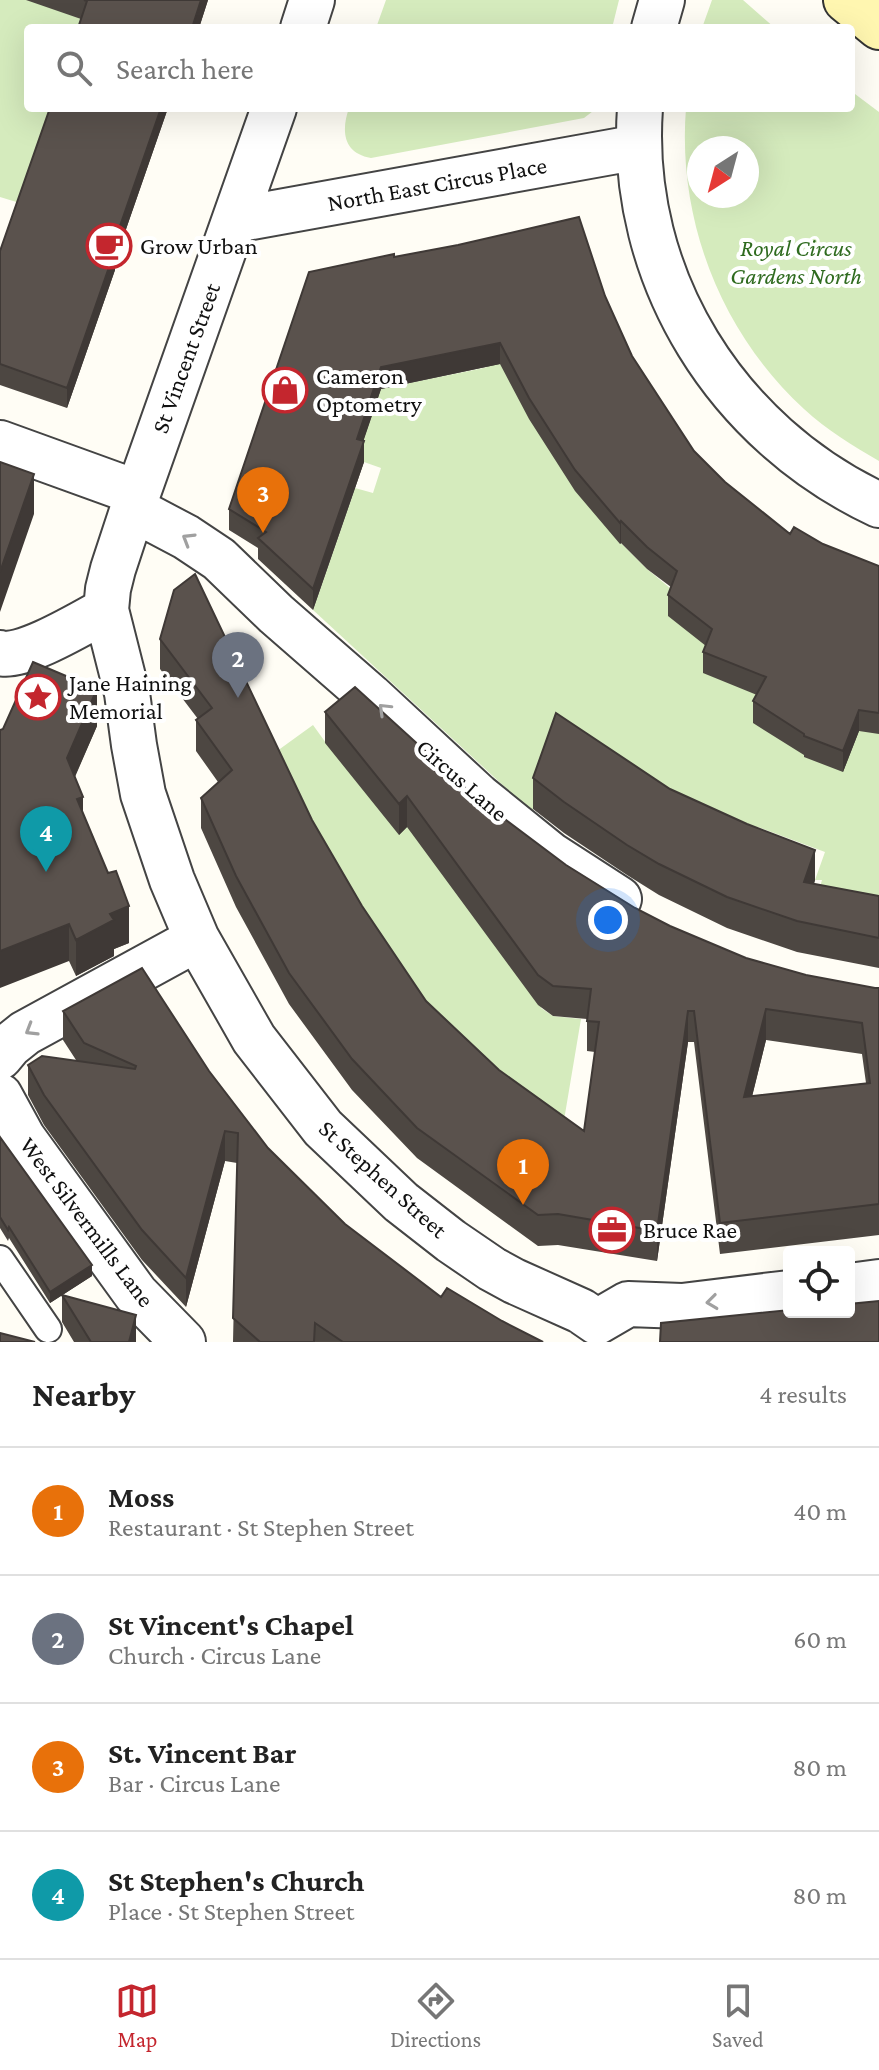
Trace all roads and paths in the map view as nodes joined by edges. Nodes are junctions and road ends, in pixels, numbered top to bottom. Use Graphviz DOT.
graph roads {
  1 [pos="312,0"];
  2 [pos="662,0"];
  3 [pos="846,0"];
  4 [pos="304,24"];
  5 [pos="655,24"];
  6 [pos="879,27"];
  7 [pos="273,112"];
  8 [pos="640,128"];
  9 [pos="235,220"];
  10 [pos="0,443"];
  11 [pos="136,501"];
  12 [pos="879,505"];
  13 [pos="106,610"];
  14 [pos="0,653"];
  15 [pos="649,917"];
  16 [pos="197,939"];
  17 [pos="0,1057"];
  18 [pos="0,1096"];
  19 [pos="0,1259"];
  20 [pos="879,1282"];
  21 [pos="855,1285"];
  22 [pos="783,1294"];
  23 [pos="48,1329"];
  24 [pos="599,1332"];
  25 [pos="183,1342"];
  1 -- 4 [label="street"];
  2 -- 5 [label="street"];
  3 -- 6 [label="street"];
  7 -- 9 [label="street, St Vincent Street"];
  8 -- 9 [label="street, North East Circus Place"];
  8 -- 12 [label="street"];
  9 -- 11 [label="street, St Vincent Street"];
  10 -- 11 [label="street, Circus Lane"];
  11 -- 13 [label="street, St Vincent Street"];
  15 -- 11 [label="street, Circus Lane, one-way"];
  13 -- 14 [label="street"];
  13 -- 16 [label="street, St Stephen Street"];
  16 -- 17 [label="street, one-way"];
  16 -- 24 [label="street, St Stephen Street"];
  18 -- 25 [label="street, West Silvermills Lane"];
  19 -- 23 [label="lane"];
  20 -- 21 [label="street"];
  22 -- 24 [label="street, St Stephen Street, one-way"];
}
